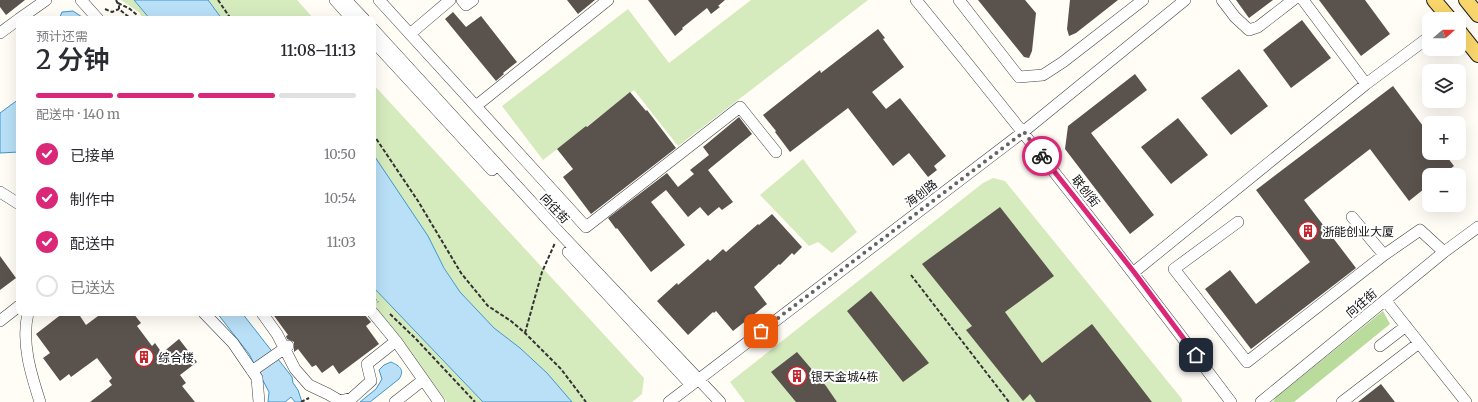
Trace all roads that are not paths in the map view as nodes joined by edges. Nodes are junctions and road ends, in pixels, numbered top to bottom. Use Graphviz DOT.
graph roads {
  1 [pos="46,0"];
  2 [pos="81,0"];
  3 [pos="335,0"];
  4 [pos="346,0"];
  5 [pos="380,0"];
  6 [pos="450,0"];
  7 [pos="462,0"];
  8 [pos="473,0"];
  9 [pos="608,0"];
  10 [pos="916,0"];
  11 [pos="959,0"];
  12 [pos="1143,0"];
  13 [pos="1185,0"];
  14 [pos="1222,0"];
  15 [pos="1293,0"];
  16 [pos="1303,0"];
  17 [pos="1434,0"];
  18 [pos="1466,0"];
  19 [pos="1444,12"];
  20 [pos="1478,15"];
  21 [pos="23,16"];
  22 [pos="95,16"];
  23 [pos="349,16"];
  24 [pos="361,16"];
  25 [pos="16,21"];
  26 [pos="376,32"];
  27 [pos="0,33"];
  28 [pos="410,34"];
  29 [pos="1466,40"];
  30 [pos="1422,42"];
  31 [pos="376,44"];
  32 [pos="1478,55"];
  33 [pos="1366,84"];
  34 [pos="476,106"];
  35 [pos="1024,132"];
  36 [pos="776,152"];
  37 [pos="0,192"];
  38 [pos="16,202"];
  39 [pos="1352,217"];
  40 [pos="1238,222"];
  41 [pos="1478,227"];
  42 [pos="1444,252"];
  43 [pos="1384,255"];
  44 [pos="1134,272"];
  45 [pos="1385,300"];
  46 [pos="16,308"];
  47 [pos="28,316"];
  48 [pos="207,316"];
  49 [pos="264,316"];
  50 [pos="375,316"];
  51 [pos="0,321"];
  52 [pos="1406,326"];
  53 [pos="396,341"];
  54 [pos="1419,342"];
  55 [pos="1380,346"];
  56 [pos="284,350"];
  57 [pos="253,370"];
  58 [pos="423,380"];
  59 [pos="694,382"];
  60 [pos="40,402"];
  61 [pos="259,402"];
  62 [pos="395,402"];
  63 [pos="439,402"];
  64 [pos="669,402"];
  65 [pos="720,402"];
  66 [pos="1231,402"];
  67 [pos="1261,402"];
  68 [pos="1342,402"];
  69 [pos="1466,402"];
  1 -- 21 [label="street"];
  2 -- 22 [label="street"];
  3 -- 23 [label="street"];
  4 -- 24 [label="street"];
  5 -- 28 [label="street"];
  6 -- 28 [label="street"];
  7 -- 8 [label="street"];
  9 -- 34 [label="street"];
  10 -- 35 [label="street, 联创街"];
  11 -- 12 [label="street"];
  13 -- 35 [label="street, 海创路"];
  14 -- 15 [label="street"];
  16 -- 33 [label="street"];
  17 -- 19 [label="main road"];
  18 -- 20 [label="main road"];
  25 -- 27 [label="street"];
  26 -- 59 [label="street, 向往街"];
  28 -- 34 [label="street"];
  29 -- 32 [label="main road"];
  30 -- 33 [label="street"];
  31 -- 59 [label="street, 向往街"];
  33 -- 44 [label="street"];
  34 -- 36 [label="street"];
  35 -- 44 [label="street, 联创街"];
  35 -- 59 [label="street, 海创路"];
  37 -- 38 [label="street"];
  39 -- 43 [label="street"];
  40 -- 43 [label="street"];
  41 -- 42 [label="street, 向往街"];
  42 -- 43 [label="street"];
  42 -- 45 [label="street, 向往街"];
  44 -- 66 [label="street, 联创街"];
  45 -- 52 [label="street"];
  45 -- 67 [label="street, 向往街"];
  46 -- 51 [label="street"];
  47 -- 60 [label="street"];
  48 -- 57 [label="street"];
  49 -- 56 [label="street"];
  50 -- 53 [label="street"];
  52 -- 54 [label="street"];
  52 -- 55 [label="street"];
  53 -- 56 [label="street"];
  53 -- 58 [label="street"];
  54 -- 68 [label="street"];
  54 -- 69 [label="street"];
  56 -- 57 [label="street"];
  57 -- 61 [label="street"];
  58 -- 62 [label="street"];
  58 -- 63 [label="street"];
  59 -- 64 [label="street, 海创路"];
  59 -- 65 [label="street, 向往街"];
}
